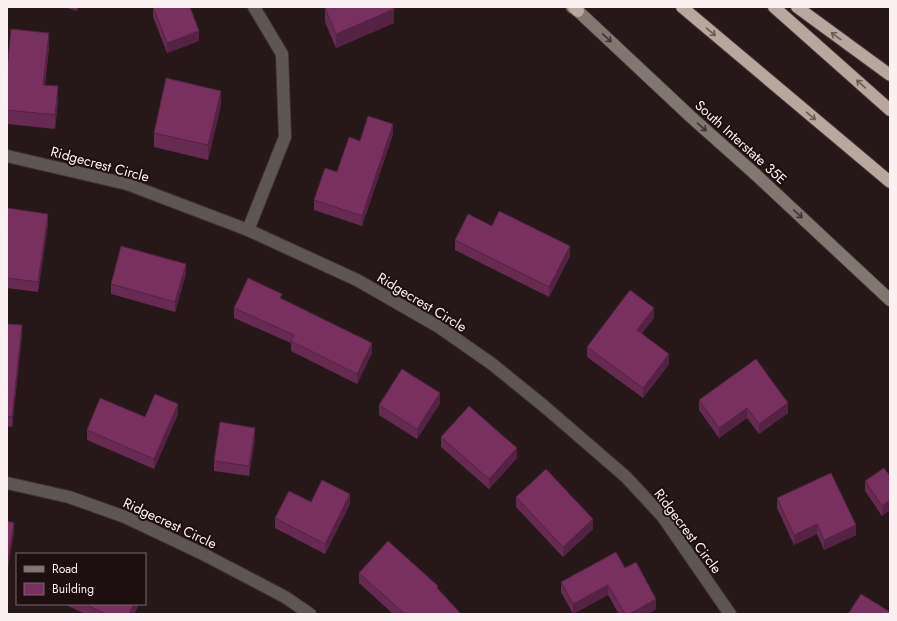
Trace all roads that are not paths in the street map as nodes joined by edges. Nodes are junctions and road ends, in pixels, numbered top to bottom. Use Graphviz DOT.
graph roads {
  1 [pos="254,7"];
  2 [pos="682,7"];
  3 [pos="774,7"];
  4 [pos="797,7"];
  5 [pos="575,8"];
  6 [pos="890,75"];
  7 [pos="890,110"];
  8 [pos="7,156"];
  9 [pos="890,182"];
  10 [pos="248,230"];
  11 [pos="890,300"];
  12 [pos="7,483"];
  13 [pos="310,614"];
  14 [pos="730,614"];
  1 -- 10 [label="street"];
  2 -- 9 [label="highway, one-way"];
  7 -- 3 [label="highway, one-way"];
  6 -- 4 [label="highway, one-way"];
  5 -- 11 [label="main road, South Interstate 35E, one-way"];
  8 -- 10 [label="street, Ridgecrest Circle"];
  10 -- 14 [label="street, Ridgecrest Circle"];
  12 -- 13 [label="street, Ridgecrest Circle"];
}
